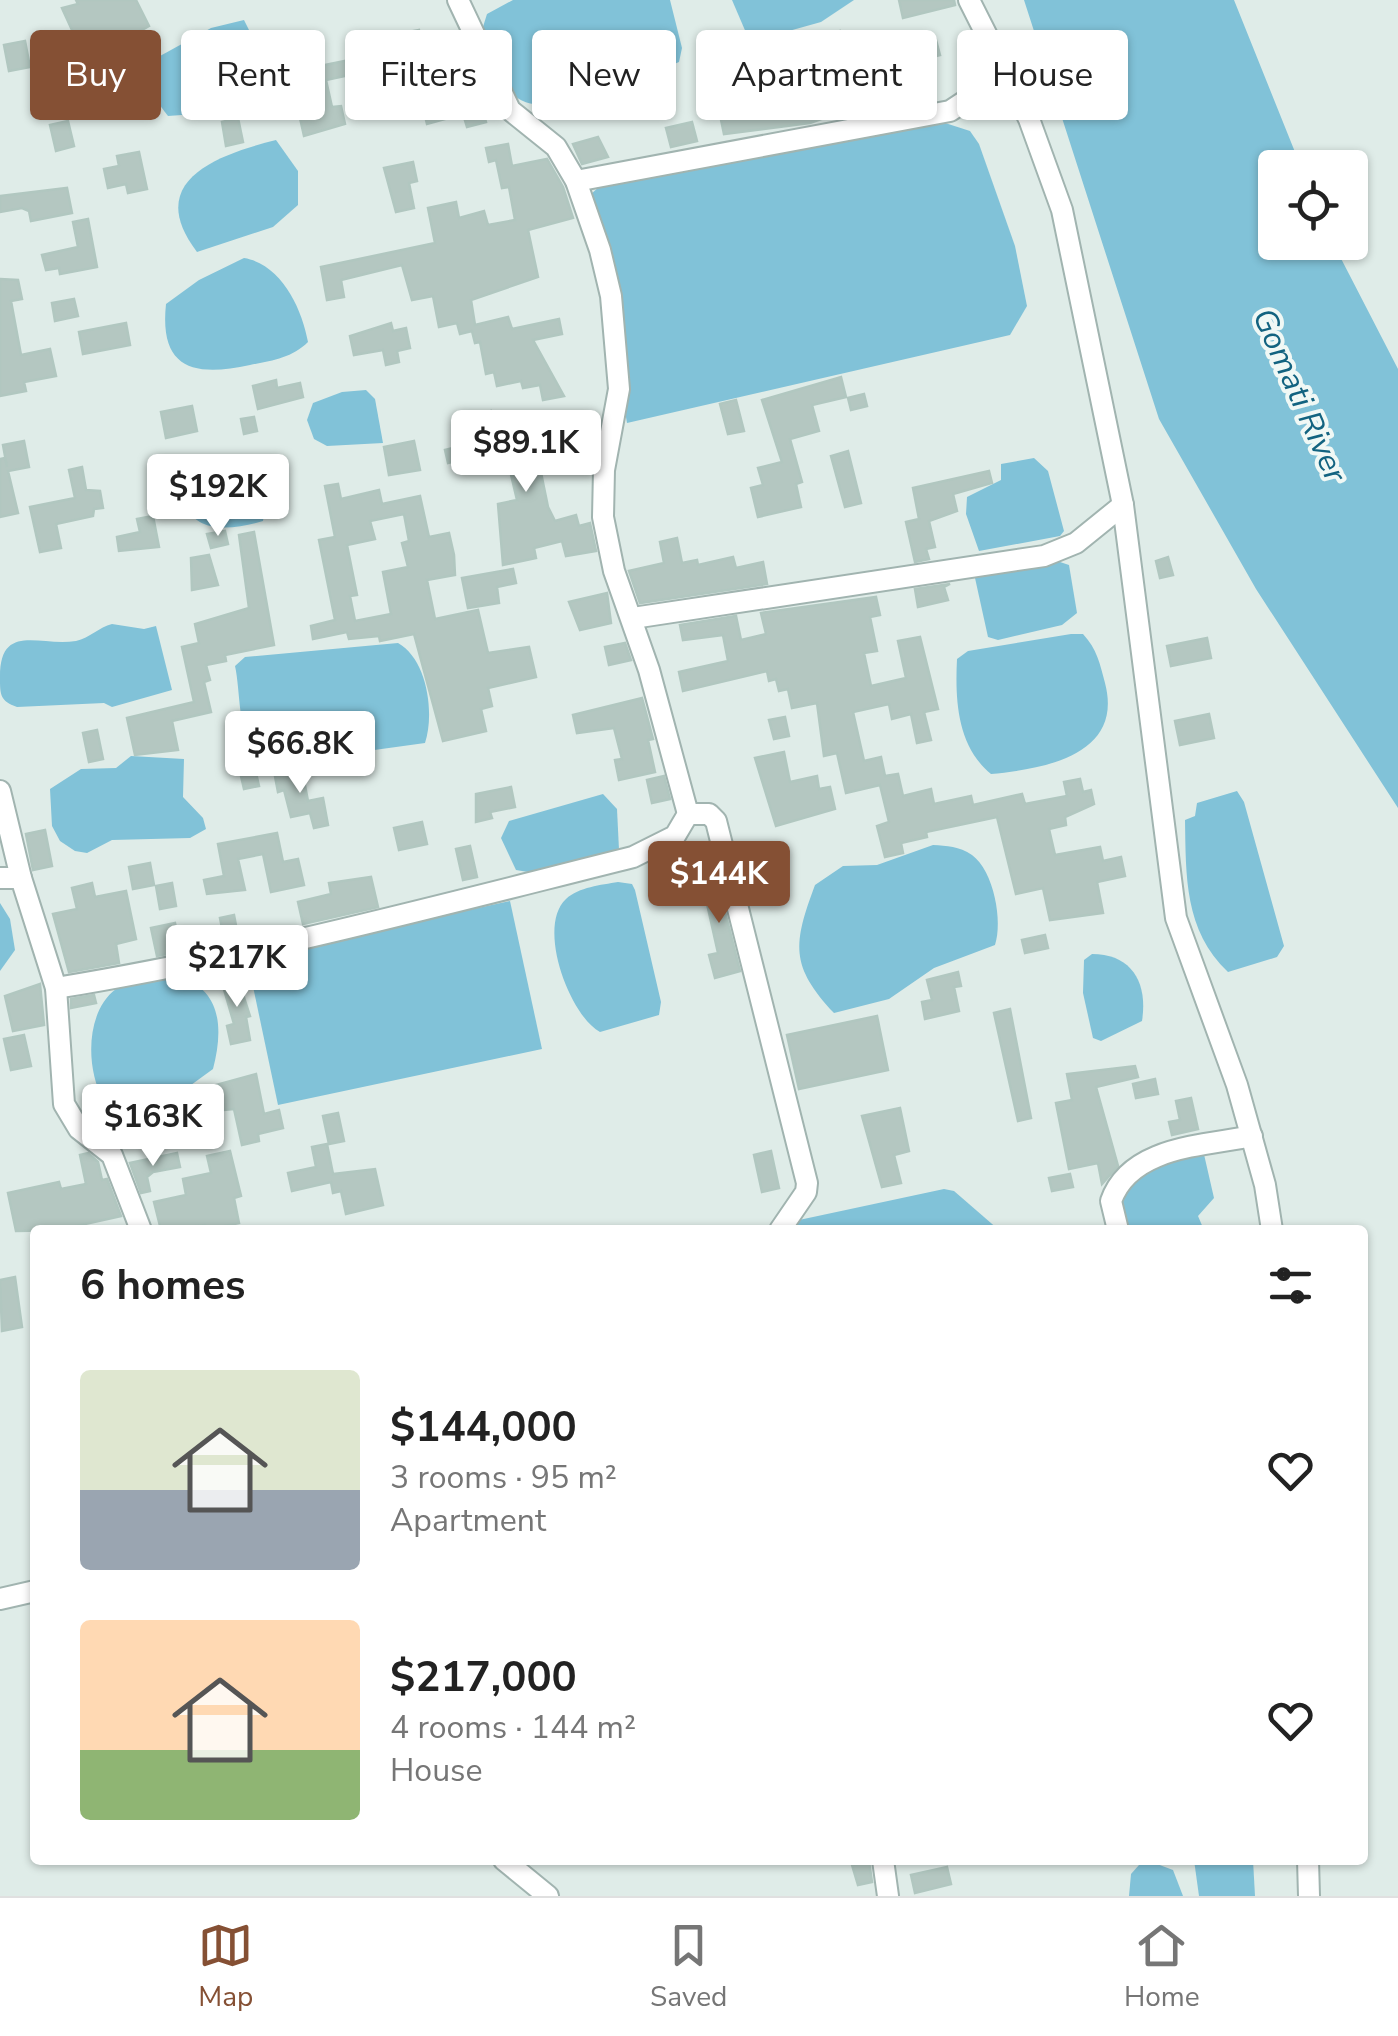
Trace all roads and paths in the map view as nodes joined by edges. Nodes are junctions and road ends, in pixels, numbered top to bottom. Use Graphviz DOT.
graph roads {
  1 [pos="458,0"];
  2 [pos="969,0"];
  3 [pos="984,30"];
  4 [pos="957,106"];
  5 [pos="1029,120"];
  6 [pos="576,181"];
  7 [pos="1123,504"];
  8 [pos="633,618"];
  9 [pos="0,791"];
  10 [pos="688,814"];
  11 [pos="10,878"];
  12 [pos="56,988"];
  13 [pos="1252,1136"];
  14 [pos="140,1225"];
  15 [pos="783,1225"];
  16 [pos="1117,1225"];
  17 [pos="1271,1225"];
  18 [pos="30,1592"];
  19 [pos="0,1599"];
  20 [pos="510,1865"];
  21 [pos="883,1865"];
  22 [pos="1308,1865"];
  23 [pos="548,1896"];
  24 [pos="888,1896"];
  25 [pos="1309,1896"];
  1 -- 6 [label="street"];
  2 -- 3 [label="street"];
  4 -- 6 [label="street"];
  5 -- 7 [label="street"];
  6 -- 8 [label="street"];
  7 -- 8 [label="street"];
  7 -- 13 [label="street"];
  8 -- 10 [label="street"];
  9 -- 11 [label="street"];
  10 -- 12 [label="street"];
  10 -- 15 [label="street"];
  11 -- 12 [label="street"];
  12 -- 14 [label="street"];
  13 -- 16 [label="street"];
  13 -- 17 [label="street"];
  18 -- 19 [label="street"];
  20 -- 23 [label="street"];
  21 -- 24 [label="street"];
  22 -- 25 [label="street"];
}
